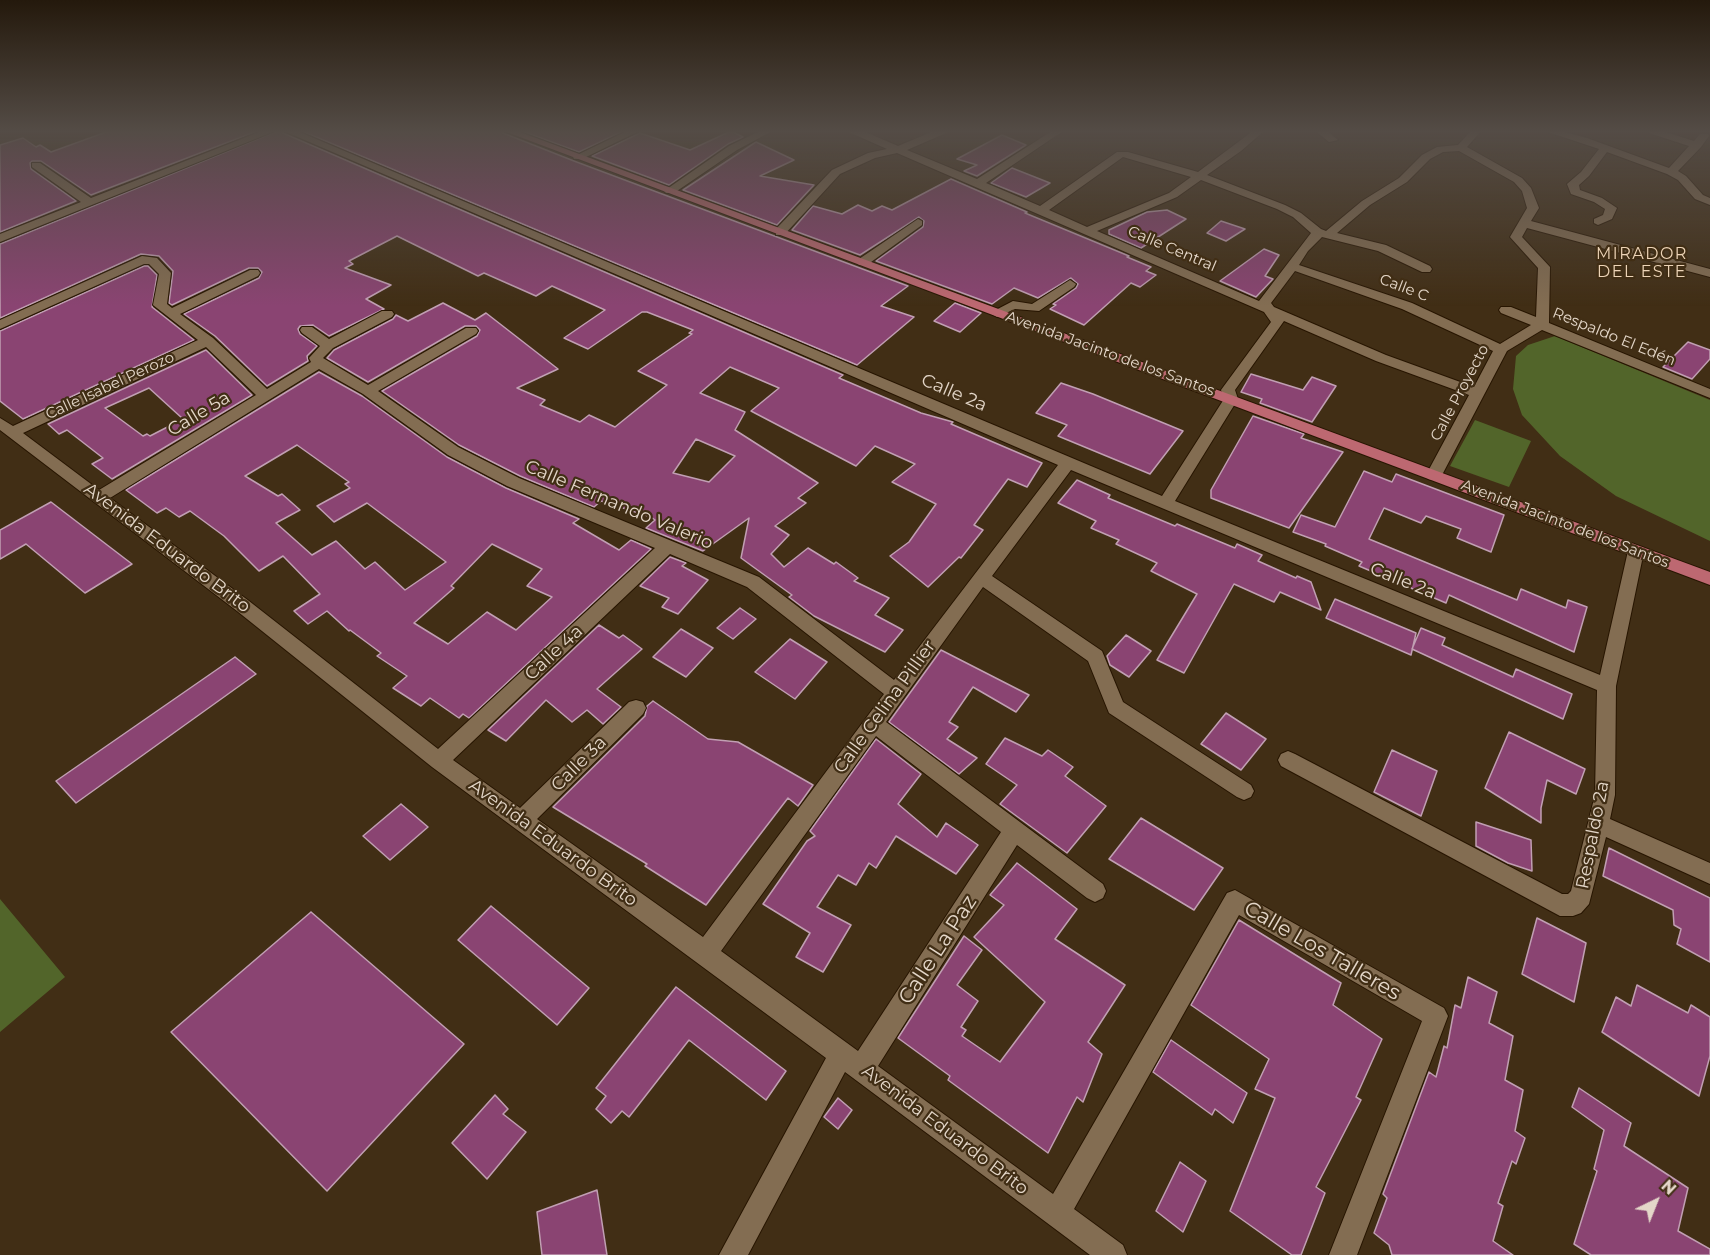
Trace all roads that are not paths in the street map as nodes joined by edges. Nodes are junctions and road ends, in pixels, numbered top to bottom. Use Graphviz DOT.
graph roads {
  1 [pos="71,190"];
  2 [pos="120,190"];
  3 [pos="429,190"];
  4 [pos="666,190"];
  5 [pos="820,190"];
  6 [pos="994,190"];
  7 [pos="1071,190"];
  8 [pos="1180,190"];
  9 [pos="1236,190"];
  10 [pos="1388,190"];
  11 [pos="1525,190"];
  12 [pos="1574,190"];
  13 [pos="1692,190"];
  14 [pos="670,191"];
  15 [pos="89,202"];
  16 [pos="1710,202"];
  17 [pos="1042,210"];
  18 [pos="1598,221"];
  19 [pos="1524,222"];
  20 [pos="918,223"];
  21 [pos="1088,231"];
  22 [pos="780,232"];
  23 [pos="1323,233"];
  24 [pos="2,236"];
  25 [pos="863,262"];
  26 [pos="1291,266"];
  27 [pos="1426,269"];
  28 [pos="254,273"];
  29 [pos="1710,273"];
  30 [pos="1070,284"];
  31 [pos="1267,308"];
  32 [pos="1506,310"];
  33 [pos="171,313"];
  34 [pos="997,313"];
  35 [pos="387,314"];
  36 [pos="1542,324"];
  37 [pos="0,325"];
  38 [pos="307,330"];
  39 [pos="471,331"];
  40 [pos="208,341"];
  41 [pos="328,345"];
  42 [pos="1500,349"];
  43 [pos="320,363"];
  44 [pos="368,391"];
  45 [pos="1478,393"];
  46 [pos="1710,394"];
  47 [pos="266,396"];
  48 [pos="1230,399"];
  49 [pos="6,427"];
  50 [pos="1068,463"];
  51 [pos="1434,475"];
  52 [pos="99,497"];
  53 [pos="1166,504"];
  54 [pos="668,546"];
  55 [pos="1636,551"];
  56 [pos="981,577"];
  57 [pos="1710,579"];
  58 [pos="1607,686"];
  59 [pos="896,692"];
  60 [pos="636,708"];
  61 [pos="873,723"];
  62 [pos="1288,760"];
  63 [pos="439,761"];
  64 [pos="1244,791"];
  65 [pos="522,820"];
  66 [pos="1599,824"];
  67 [pos="1014,831"];
  68 [pos="1710,873"];
  69 [pos="1095,891"];
  70 [pos="705,953"];
  71 [pos="852,1061"];
  72 [pos="1057,1213"];
  73 [pos="733,1255"];
  74 [pos="1113,1255"];
  75 [pos="1343,1255"];
  1 -- 15 [label="street"];
  2 -- 15 [label="street"];
  3 -- 50 [label="street, Calle 2a"];
  4 -- 14 [label="main road, Avenida Jacinto de los Santos"];
  5 -- 22 [label="street"];
  6 -- 17 [label="street, Calle Central"];
  7 -- 17 [label="street"];
  8 -- 21 [label="street"];
  9 -- 23 [label="street"];
  10 -- 23 [label="street"];
  11 -- 19 [label="street"];
  12 -- 18 [label="street"];
  13 -- 16 [label="street"];
  14 -- 22 [label="main road, Avenida Jacinto de los Santos"];
  15 -- 24 [label="street"];
  17 -- 21 [label="street, Calle Central"];
  19 -- 29 [label="street"];
  19 -- 36 [label="street"];
  20 -- 25 [label="street"];
  21 -- 31 [label="street, Calle Central"];
  22 -- 25 [label="main road, Avenida Jacinto de los Santos"];
  23 -- 26 [label="street"];
  23 -- 27 [label="street"];
  25 -- 34 [label="main road, Avenida Jacinto de los Santos"];
  26 -- 31 [label="street"];
  26 -- 42 [label="street, Calle C"];
  28 -- 33 [label="street"];
  30 -- 34 [label="street"];
  31 -- 45 [label="street, Calle Central"];
  31 -- 48 [label="street"];
  32 -- 36 [label="street, Respaldo El Edén"];
  33 -- 37 [label="street"];
  33 -- 40 [label="street"];
  34 -- 48 [label="main road, Avenida Jacinto de los Santos"];
  35 -- 41 [label="street"];
  36 -- 42 [label="street, Calle Proyecto"];
  36 -- 46 [label="street, Respaldo El Edén"];
  38 -- 41 [label="street"];
  39 -- 44 [label="street"];
  40 -- 47 [label="street"];
  40 -- 49 [label="street, Calle Isabel Perozo"];
  41 -- 43 [label="street"];
  42 -- 45 [label="street, Calle Proyecto"];
  43 -- 44 [label="street, Calle Fernando Valerio"];
  43 -- 47 [label="street, Calle 5a"];
  44 -- 54 [label="street, Calle Fernando Valerio"];
  45 -- 51 [label="street, Calle Proyecto"];
  47 -- 52 [label="street, Calle 5a"];
  48 -- 51 [label="main road, Avenida Jacinto de los Santos"];
  48 -- 53 [label="street"];
  49 -- 52 [label="street, Avenida Eduardo Brito"];
  50 -- 53 [label="street, Calle 2a"];
  50 -- 56 [label="street, Calle Celina Pillier"];
  51 -- 55 [label="main road, Avenida Jacinto de los Santos"];
  52 -- 63 [label="street, Avenida Eduardo Brito"];
  53 -- 58 [label="street, Calle 2a"];
  54 -- 59 [label="street, Calle Fernando Valerio"];
  54 -- 63 [label="street, Calle 4a"];
  55 -- 57 [label="main road, Avenida Jacinto de los Santos"];
  55 -- 58 [label="street, Respaldo 2a"];
  56 -- 59 [label="street, Calle Celina Pillier"];
  56 -- 64 [label="street"];
  58 -- 66 [label="street, Respaldo 2a"];
  59 -- 61 [label="street, Calle Celina Pillier"];
  60 -- 65 [label="street, Calle 3a"];
  61 -- 67 [label="street"];
  61 -- 70 [label="street, Calle Celina Pillier"];
  62 -- 66 [label="street, Respaldo 2a"];
  63 -- 65 [label="street, Avenida Eduardo Brito"];
  65 -- 70 [label="street, Avenida Eduardo Brito"];
  66 -- 68 [label="street"];
  67 -- 69 [label="street"];
  67 -- 71 [label="street, Calle La Paz"];
  70 -- 71 [label="street, Avenida Eduardo Brito"];
  71 -- 72 [label="street, Avenida Eduardo Brito"];
  71 -- 73 [label="street, Calle La Paz"];
  72 -- 74 [label="street, Avenida Eduardo Brito"];
  72 -- 75 [label="street, Calle Los Talleres"];
}
